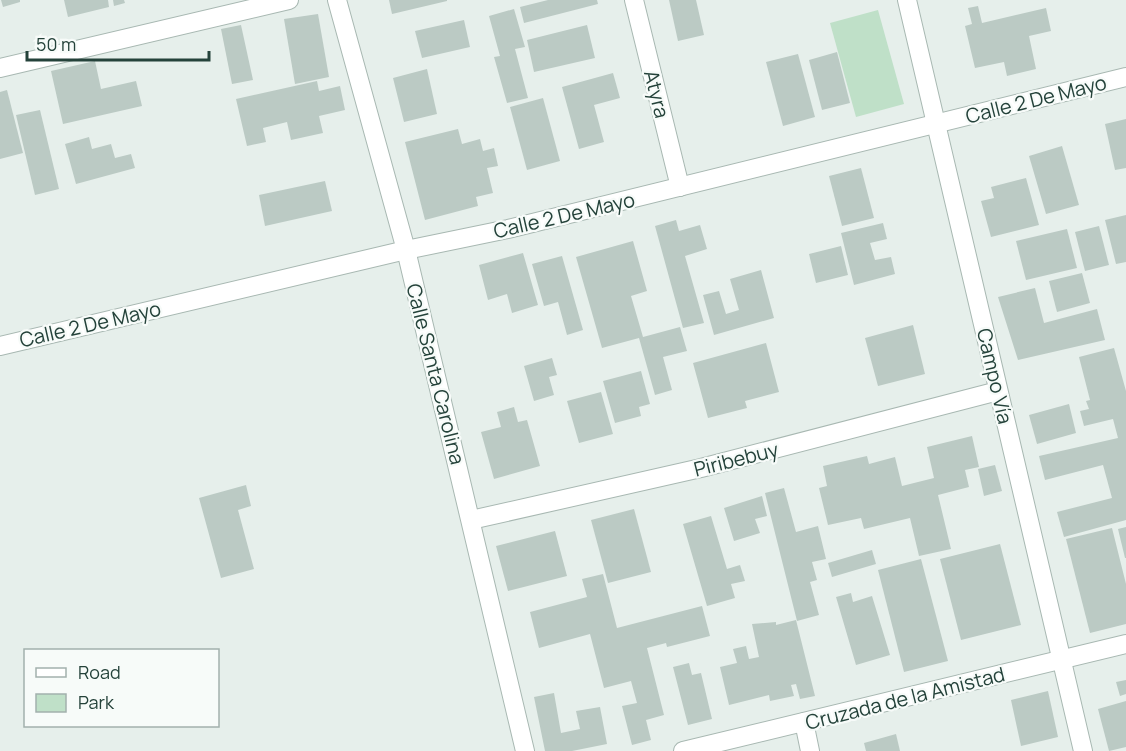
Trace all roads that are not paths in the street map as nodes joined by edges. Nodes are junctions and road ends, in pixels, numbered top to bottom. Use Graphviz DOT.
graph roads {
  1 [pos="290,0"];
  2 [pos="337,0"];
  3 [pos="633,0"];
  4 [pos="907,0"];
  5 [pos="0,68"];
  6 [pos="1126,77"];
  7 [pos="936,123"];
  8 [pos="680,187"];
  9 [pos="406,250"];
  10 [pos="0,346"];
  11 [pos="998,391"];
  12 [pos="471,520"];
  13 [pos="1126,644"];
  14 [pos="1062,660"];
  15 [pos="804,722"];
  16 [pos="525,751"];
  17 [pos="683,751"];
  18 [pos="810,751"];
  19 [pos="1083,751"];
  1 -- 5 [label="street"];
  2 -- 9 [label="street, Calle Santa Carolina"];
  3 -- 8 [label="street, Atyra"];
  4 -- 7 [label="street, Campo Vía"];
  6 -- 7 [label="street, Calle 2 De Mayo"];
  7 -- 8 [label="street, Calle 2 De Mayo"];
  7 -- 11 [label="street, Campo Vía"];
  8 -- 9 [label="street, Calle 2 De Mayo"];
  9 -- 10 [label="street, Calle 2 De Mayo"];
  9 -- 12 [label="street, Calle Santa Carolina"];
  11 -- 12 [label="street, Piribebuy"];
  11 -- 14 [label="street, Campo Vía"];
  12 -- 16 [label="street, Calle Santa Carolina"];
  13 -- 14 [label="street, Cruzada de la Amistad"];
  14 -- 15 [label="street, Cruzada de la Amistad"];
  14 -- 19 [label="street, Campo Vía"];
  15 -- 17 [label="street, Cruzada de la Amistad"];
  15 -- 18 [label="street"];
}
